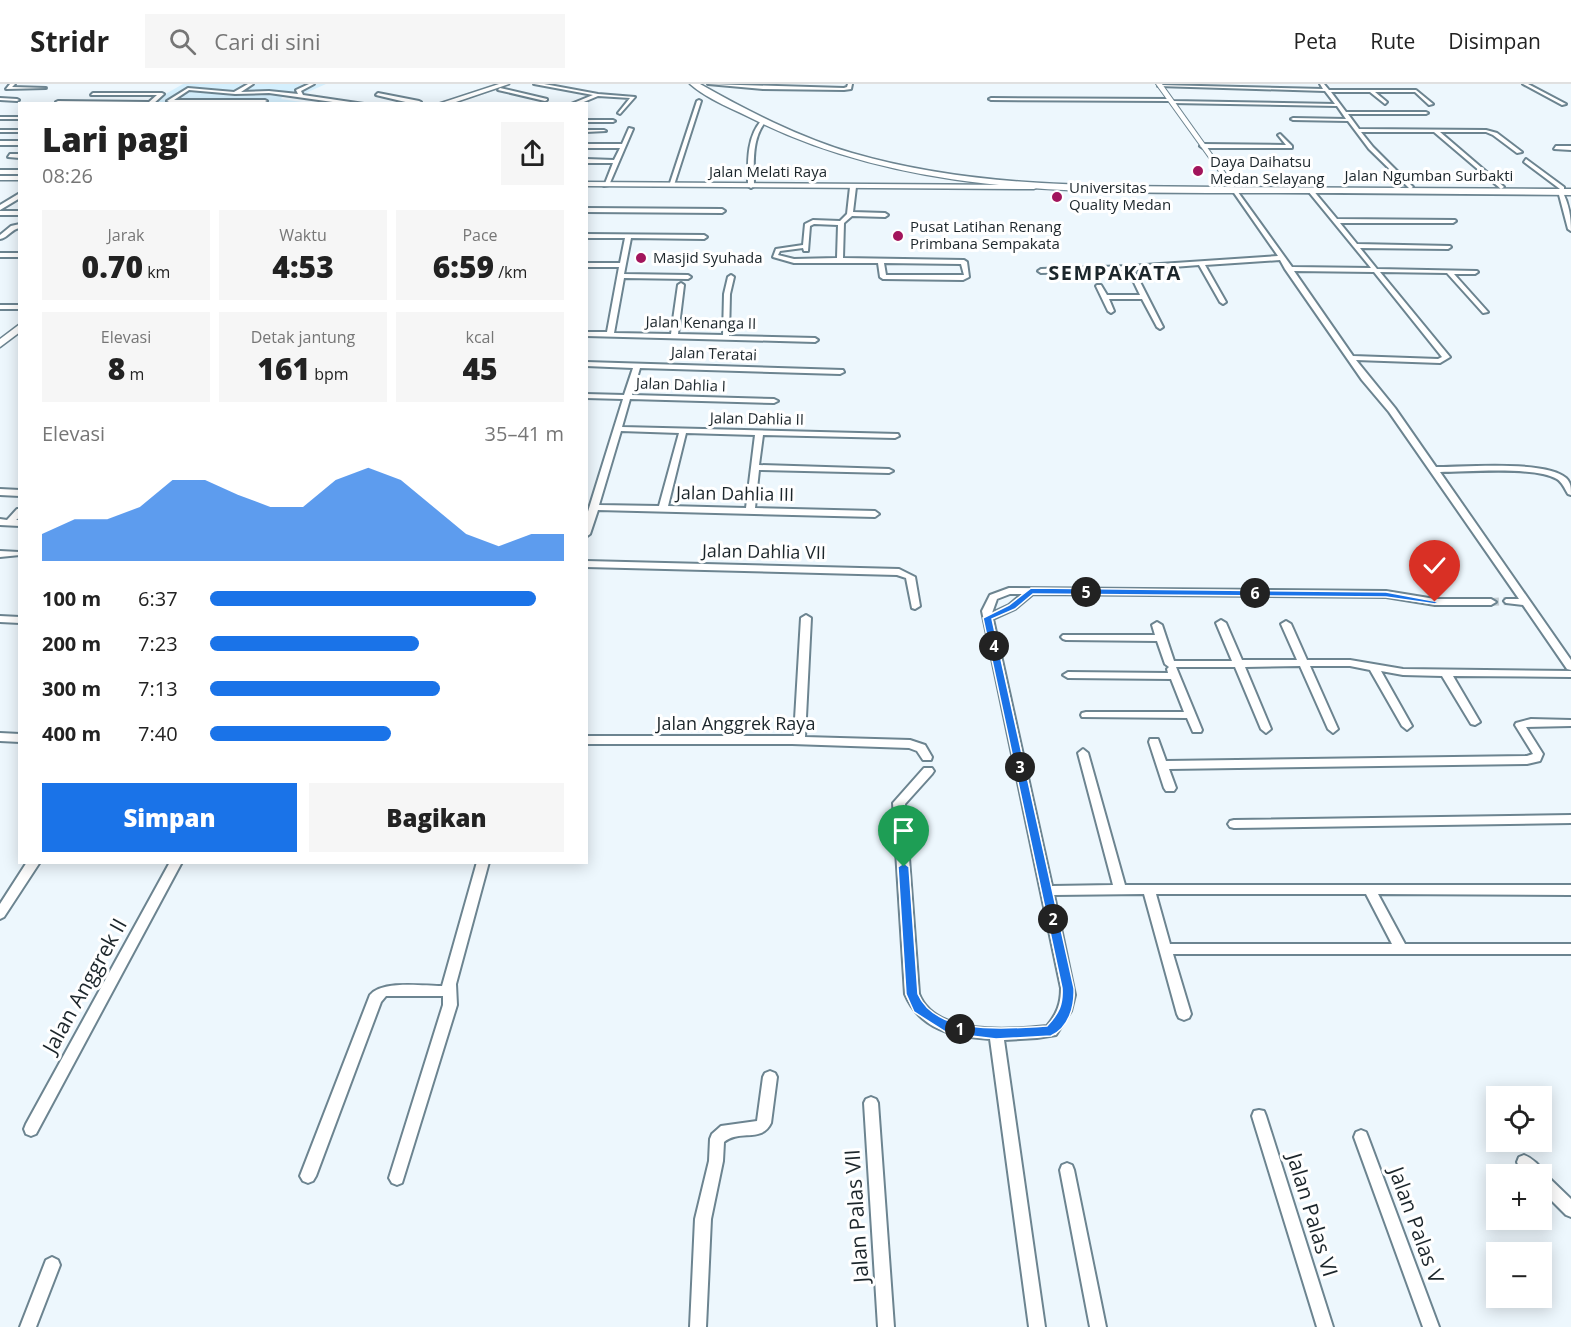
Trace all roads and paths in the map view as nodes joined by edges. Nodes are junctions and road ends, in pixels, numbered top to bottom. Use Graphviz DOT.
graph roads {
  1 [pos="13,84"];
  2 [pos="251,84"];
  3 [pos="265,84"];
  4 [pos="312,84"];
  5 [pos="517,84"];
  6 [pos="536,84"];
  7 [pos="694,84"];
  8 [pos="709,84"];
  9 [pos="850,84"];
  10 [pos="1322,84"];
  11 [pos="1525,84"];
  12 [pos="1160,85"];
  13 [pos="503,86"];
  14 [pos="1230,86"];
  15 [pos="44,88"];
  16 [pos="281,89"];
  17 [pos="841,89"];
  18 [pos="1327,90"];
  19 [pos="1370,90"];
  20 [pos="254,92"];
  21 [pos="235,93"];
  22 [pos="299,93"];
  23 [pos="93,94"];
  24 [pos="378,94"];
  25 [pos="598,94"];
  26 [pos="841,95"];
  27 [pos="0,99"];
  28 [pos="991,99"];
  29 [pos="17,100"];
  30 [pos="545,100"];
  31 [pos="265,101"];
  32 [pos="699,101"];
  33 [pos="1171,101"];
  34 [pos="151,102"];
  35 [pos="222,102"];
  36 [pos="351,102"];
  37 [pos="419,102"];
  38 [pos="448,102"];
  39 [pos="459,102"];
  40 [pos="578,102"];
  41 [pos="1385,103"];
  42 [pos="1431,104"];
  43 [pos="1564,104"];
  44 [pos="1337,105"];
  45 [pos="1343,112"];
  46 [pos="620,113"];
  47 [pos="1426,113"];
  48 [pos="0,118"];
  49 [pos="18,118"];
  50 [pos="1293,119"];
  51 [pos="1348,120"];
  52 [pos="588,121"];
  53 [pos="613,121"];
  54 [pos="782,121"];
  55 [pos="767,122"];
  56 [pos="631,129"];
  57 [pos="1358,130"];
  58 [pos="0,131"];
  59 [pos="18,131"];
  60 [pos="588,131"];
  61 [pos="1436,131"];
  62 [pos="1280,135"];
  63 [pos="0,143"];
  64 [pos="18,143"];
  65 [pos="588,146"];
  66 [pos="602,146"];
  67 [pos="623,146"];
  68 [pos="1203,146"];
  69 [pos="1556,148"];
  70 [pos="1571,148"];
  71 [pos="1519,152"];
  72 [pos="10,156"];
  73 [pos="18,156"];
  74 [pos="588,161"];
  75 [pos="1526,161"];
  76 [pos="616,162"];
  77 [pos="0,172"];
  78 [pos="18,172"];
  79 [pos="964,178"];
  80 [pos="0,180"];
  81 [pos="18,180"];
  82 [pos="588,184"];
  83 [pos="606,185"];
  84 [pos="671,185"];
  85 [pos="751,186"];
  86 [pos="853,187"];
  87 [pos="949,187"];
  88 [pos="1034,187"];
  89 [pos="1410,187"];
  90 [pos="1501,187"];
  91 [pos="1233,188"];
  92 [pos="1310,190"];
  93 [pos="1566,190"];
  94 [pos="18,196"];
  95 [pos="0,208"];
  96 [pos="588,210"];
  97 [pos="722,211"];
  98 [pos="0,213"];
  99 [pos="18,213"];
  100 [pos="850,214"];
  101 [pos="885,214"];
  102 [pos="1335,220"];
  103 [pos="1453,221"];
  104 [pos="841,223"];
  105 [pos="18,226"];
  106 [pos="1571,229"];
  107 [pos="588,236"];
  108 [pos="1,237"];
  109 [pos="628,237"];
  110 [pos="704,237"];
  111 [pos="1569,239"];
  112 [pos="806,246"];
  113 [pos="1356,246"];
  114 [pos="1448,247"];
  115 [pos="0,255"];
  116 [pos="18,255"];
  117 [pos="1283,258"];
  118 [pos="807,260"];
  119 [pos="840,260"];
  120 [pos="882,261"];
  121 [pos="1201,264"];
  122 [pos="588,265"];
  123 [pos="623,265"];
  124 [pos="1130,268"];
  125 [pos="1288,269"];
  126 [pos="1376,270"];
  127 [pos="1041,271"];
  128 [pos="1448,271"];
  129 [pos="1475,272"];
  130 [pos="621,276"];
  131 [pos="688,277"];
  132 [pos="731,277"];
  133 [pos="681,285"];
  134 [pos="1099,286"];
  135 [pos="1105,297"];
  136 [pos="1146,297"];
  137 [pos="1223,302"];
  138 [pos="0,307"];
  139 [pos="18,307"];
  140 [pos="1111,311"];
  141 [pos="1485,312"];
  142 [pos="18,320"];
  143 [pos="1160,327"];
  144 [pos="18,329"];
  145 [pos="0,334"];
  146 [pos="588,334"];
  147 [pos="610,334"];
  148 [pos="674,336"];
  149 [pos="726,336"];
  150 [pos="815,340"];
  151 [pos="0,344"];
  152 [pos="1352,358"];
  153 [pos="588,364"];
  154 [pos="637,365"];
  155 [pos="840,372"];
  156 [pos="588,396"];
  157 [pos="628,396"];
  158 [pos="774,401"];
  159 [pos="618,429"];
  160 [pos="682,431"];
  161 [pos="759,433"];
  162 [pos="895,436"];
  163 [pos="755,467"];
  164 [pos="1434,470"];
  165 [pos="889,471"];
  166 [pos="0,492"];
  167 [pos="1571,492"];
  168 [pos="18,493"];
  169 [pos="594,507"];
  170 [pos="663,509"];
  171 [pos="750,511"];
  172 [pos="875,514"];
  173 [pos="588,527"];
  174 [pos="0,554"];
  175 [pos="16,554"];
  176 [pos="588,564"];
  177 [pos="1031,591"];
  178 [pos="1509,601"];
  179 [pos="1491,602"];
  180 [pos="1525,602"];
  181 [pos="915,606"];
  182 [pos="806,618"];
  183 [pos="988,618"];
  184 [pos="0,619"];
  185 [pos="18,620"];
  186 [pos="1221,623"];
  187 [pos="1286,624"];
  188 [pos="1157,625"];
  189 [pos="1066,637"];
  190 [pos="1161,638"];
  191 [pos="1304,663"];
  192 [pos="1170,664"];
  193 [pos="1237,664"];
  194 [pos="1373,666"];
  195 [pos="1571,667"];
  196 [pos="1446,673"];
  197 [pos="1571,674"];
  198 [pos="1068,675"];
  199 [pos="1175,676"];
  200 [pos="1086,715"];
  201 [pos="1190,715"];
  202 [pos="1475,722"];
  203 [pos="1571,723"];
  204 [pos="1407,726"];
  205 [pos="1266,729"];
  206 [pos="1333,729"];
  207 [pos="1197,730"];
  208 [pos="0,737"];
  209 [pos="18,738"];
  210 [pos="588,740"];
  211 [pos="799,741"];
  212 [pos="1154,742"];
  213 [pos="1083,753"];
  214 [pos="927,757"];
  215 [pos="1162,765"];
  216 [pos="928,771"];
  217 [pos="1170,788"];
  218 [pos="1571,819"];
  219 [pos="1234,824"];
  220 [pos="33,864"];
  221 [pos="175,864"];
  222 [pos="482,864"];
  223 [pos="1149,888"];
  224 [pos="1120,889"];
  225 [pos="1370,890"];
  226 [pos="1571,890"];
  227 [pos="1047,891"];
  228 [pos="0,914"];
  229 [pos="1165,949"];
  230 [pos="1571,949"];
  231 [pos="1402,951"];
  232 [pos="450,991"];
  233 [pos="1184,1014"];
  234 [pos="996,1034"];
  235 [pos="770,1077"];
  236 [pos="871,1103"];
  237 [pos="1259,1116"];
  238 [pos="31,1129"];
  239 [pos="1361,1137"];
  240 [pos="1067,1170"];
  241 [pos="308,1176"];
  242 [pos="397,1178"];
  243 [pos="1552,1190"];
  244 [pos="1571,1210"];
  245 [pos="52,1265"];
  246 [pos="28,1327"];
  247 [pos="698,1327"];
  248 [pos="886,1327"];
  249 [pos="1037,1327"];
  250 [pos="1098,1327"];
  251 [pos="1325,1327"];
  252 [pos="1431,1327"];
  1 -- 15 [label="street"];
  2 -- 21 [label="street"];
  3 -- 20 [label="street"];
  4 -- 22 [label="street"];
  5 -- 13 [label="main road"];
  6 -- 25 [label="street"];
  7 -- 55 [label="highway, Jalan Ngumban Surbakti"];
  8 -- 17 [label="street"];
  8 -- 54 [label="highway, Jalan Ngumban Surbakti"];
  9 -- 17 [label="street"];
  10 -- 18 [label="street"];
  11 -- 43 [label="street"];
  12 -- 14 [label="street"];
  12 -- 33 [label="street"];
  13 -- 30 [label="street"];
  13 -- 38 [label="main road"];
  13 -- 39 [label="main road"];
  14 -- 18 [label="street"];
  16 -- 22 [label="street"];
  17 -- 26 [label="street"];
  18 -- 19 [label="street"];
  18 -- 44 [label="street"];
  19 -- 41 [label="street"];
  19 -- 42 [label="street"];
  20 -- 21 [label="street"];
  20 -- 22 [label="street"];
  21 -- 35 [label="street"];
  21 -- 35 [label="street"];
  22 -- 36 [label="street"];
  23 -- 34 [label="street"];
  24 -- 37 [label="street"];
  25 -- 40 [label="street"];
  25 -- 46 [label="street"];
  27 -- 29 [label="street"];
  28 -- 33 [label="street"];
  31 -- 35 [label="street"];
  32 -- 84 [label="street"];
  33 -- 44 [label="street"];
  33 -- 68 [label="street"];
  44 -- 45 [label="street"];
  45 -- 47 [label="street"];
  45 -- 51 [label="street"];
  48 -- 49 [label="street"];
  50 -- 51 [label="street"];
  51 -- 57 [label="street"];
  52 -- 53 [label="street"];
  54 -- 55 [label="highway"];
  54 -- 91 [label="highway, Jalan Ngumban Surbakti"];
  55 -- 79 [label="highway, Jalan Ngumban Surbakti"];
  55 -- 85 [label="street"];
  56 -- 67 [label="street"];
  57 -- 61 [label="street"];
  57 -- 89 [label="street"];
  58 -- 59 [label="street"];
  60 -- 66 [label="street"];
  61 -- 71 [label="street"];
  61 -- 90 [label="street"];
  62 -- 68 [label="street"];
  63 -- 64 [label="street"];
  65 -- 66 [label="street"];
  66 -- 67 [label="street"];
  67 -- 76 [label="street"];
  68 -- 91 [label="street"];
  69 -- 70 [label="street"];
  72 -- 73 [label="street"];
  74 -- 76 [label="street"];
  75 -- 93 [label="street"];
  76 -- 83 [label="street"];
  77 -- 78 [label="street"];
  79 -- 87 [label="main road"];
  79 -- 88 [label="highway, Jalan Ngumban Surbakti"];
  80 -- 81 [label="main road"];
  82 -- 83 [label="main road, Jalan Melati Raya"];
  83 -- 84 [label="main road, Jalan Melati Raya"];
  84 -- 85 [label="main road, Jalan Melati Raya"];
  85 -- 86 [label="main road, Jalan Melati Raya"];
  86 -- 87 [label="main road, Jalan Melati Raya"];
  86 -- 100 [label="street"];
  87 -- 88 [label="main road, Jalan Melati Raya"];
  88 -- 91 [label="highway, Jalan Ngumban Surbakti"];
  89 -- 90 [label="highway, Jalan Ngumban Surbakti"];
  89 -- 91 [label="highway, Jalan Ngumban Surbakti"];
  90 -- 93 [label="highway, Jalan Ngumban Surbakti"];
  91 -- 92 [label="highway, Jalan Ngumban Surbakti"];
  91 -- 117 [label="street"];
  92 -- 93 [label="highway, Jalan Ngumban Surbakti"];
  92 -- 102 [label="street"];
  93 -- 106 [label="street"];
  94 -- 95 [label="street"];
  96 -- 97 [label="street"];
  98 -- 99 [label="street"];
  100 -- 101 [label="street"];
  100 -- 104 [label="street"];
  102 -- 103 [label="street"];
  102 -- 113 [label="street"];
  104 -- 112 [label="street"];
  104 -- 119 [label="street"];
  105 -- 108 [label="street"];
  106 -- 111 [label="street"];
  107 -- 109 [label="street"];
  109 -- 110 [label="street"];
  109 -- 123 [label="street"];
  112 -- 118 [label="street"];
  112 -- 118 [label="street"];
  113 -- 114 [label="street"];
  113 -- 126 [label="street"];
  115 -- 116 [label="street"];
  117 -- 121 [label="street"];
  117 -- 125 [label="street"];
  118 -- 119 [label="street"];
  119 -- 120 [label="street"];
  120 -- 120 [label="street"];
  121 -- 124 [label="street"];
  121 -- 137 [label="street"];
  122 -- 123 [label="street"];
  123 -- 130 [label="street"];
  124 -- 127 [label="street"];
  124 -- 136 [label="street"];
  125 -- 126 [label="street"];
  125 -- 152 [label="street"];
  126 -- 128 [label="street"];
  126 -- 152 [label="street"];
  128 -- 129 [label="street"];
  128 -- 141 [label="street"];
  130 -- 131 [label="street"];
  130 -- 147 [label="street"];
  132 -- 149 [label="street"];
  133 -- 148 [label="street"];
  134 -- 135 [label="street"];
  135 -- 136 [label="street"];
  135 -- 140 [label="street"];
  136 -- 143 [label="street"];
  138 -- 139 [label="street"];
  142 -- 145 [label="main road"];
  144 -- 151 [label="main road"];
  146 -- 147 [label="street, Jalan Kenanga II"];
  147 -- 148 [label="street, Jalan Kenanga II"];
  148 -- 149 [label="street, Jalan Kenanga II"];
  149 -- 150 [label="street, Jalan Kenanga II"];
  152 -- 164 [label="street"];
  153 -- 154 [label="street, Jalan Teratai"];
  154 -- 155 [label="street, Jalan Teratai"];
  154 -- 157 [label="street"];
  156 -- 157 [label="street, Jalan Dahlia I"];
  157 -- 158 [label="street, Jalan Dahlia I"];
  157 -- 159 [label="street"];
  159 -- 160 [label="street, Jalan Dahlia II"];
  159 -- 169 [label="street"];
  160 -- 161 [label="street, Jalan Dahlia II"];
  160 -- 170 [label="street"];
  161 -- 162 [label="street, Jalan Dahlia II"];
  161 -- 163 [label="street"];
  163 -- 165 [label="street"];
  163 -- 171 [label="street"];
  164 -- 167 [label="street"];
  164 -- 180 [label="street"];
  166 -- 168 [label="street"];
  169 -- 170 [label="street, Jalan Dahlia III"];
  169 -- 173 [label="street"];
  170 -- 171 [label="street, Jalan Dahlia III"];
  171 -- 172 [label="street, Jalan Dahlia III"];
  174 -- 175 [label="street"];
  176 -- 181 [label="street, Jalan Dahlia VII"];
  177 -- 179 [label="street"];
  177 -- 183 [label="street"];
  177 -- 183 [label="street"];
  178 -- 180 [label="street"];
  180 -- 195 [label="street"];
  182 -- 211 [label="street"];
  183 -- 227 [label="street"];
  184 -- 185 [label="street"];
  186 -- 193 [label="street"];
  187 -- 191 [label="street"];
  188 -- 190 [label="street"];
  189 -- 190 [label="street"];
  190 -- 192 [label="street"];
  191 -- 193 [label="street"];
  191 -- 194 [label="street"];
  191 -- 206 [label="street"];
  192 -- 193 [label="street"];
  192 -- 199 [label="street"];
  193 -- 205 [label="street"];
  194 -- 196 [label="street"];
  194 -- 204 [label="street"];
  196 -- 197 [label="street"];
  196 -- 202 [label="street"];
  198 -- 199 [label="street"];
  199 -- 201 [label="street"];
  200 -- 201 [label="street"];
  201 -- 207 [label="street"];
  203 -- 215 [label="street"];
  208 -- 209 [label="street"];
  210 -- 211 [label="street, Jalan Anggrek Raya"];
  211 -- 214 [label="street, Jalan Anggrek Raya"];
  212 -- 215 [label="street"];
  213 -- 224 [label="street"];
  215 -- 217 [label="street"];
  216 -- 234 [label="street"];
  218 -- 219 [label="street"];
  220 -- 228 [label="street"];
  221 -- 238 [label="street, Jalan Anggrek II"];
  222 -- 232 [label="street"];
  223 -- 224 [label="street"];
  223 -- 225 [label="street"];
  223 -- 229 [label="street"];
  224 -- 227 [label="street"];
  225 -- 226 [label="street"];
  225 -- 231 [label="street"];
  227 -- 234 [label="street"];
  229 -- 231 [label="street"];
  229 -- 233 [label="street"];
  230 -- 231 [label="street"];
  232 -- 241 [label="street"];
  232 -- 242 [label="street"];
  234 -- 249 [label="street"];
  235 -- 247 [label="street"];
  236 -- 248 [label="street, Jalan Palas VII"];
  237 -- 251 [label="street, Jalan Palas VI"];
  239 -- 252 [label="street, Jalan Palas V"];
  240 -- 250 [label="street"];
  243 -- 244 [label="street"];
  245 -- 246 [label="street"];
}
